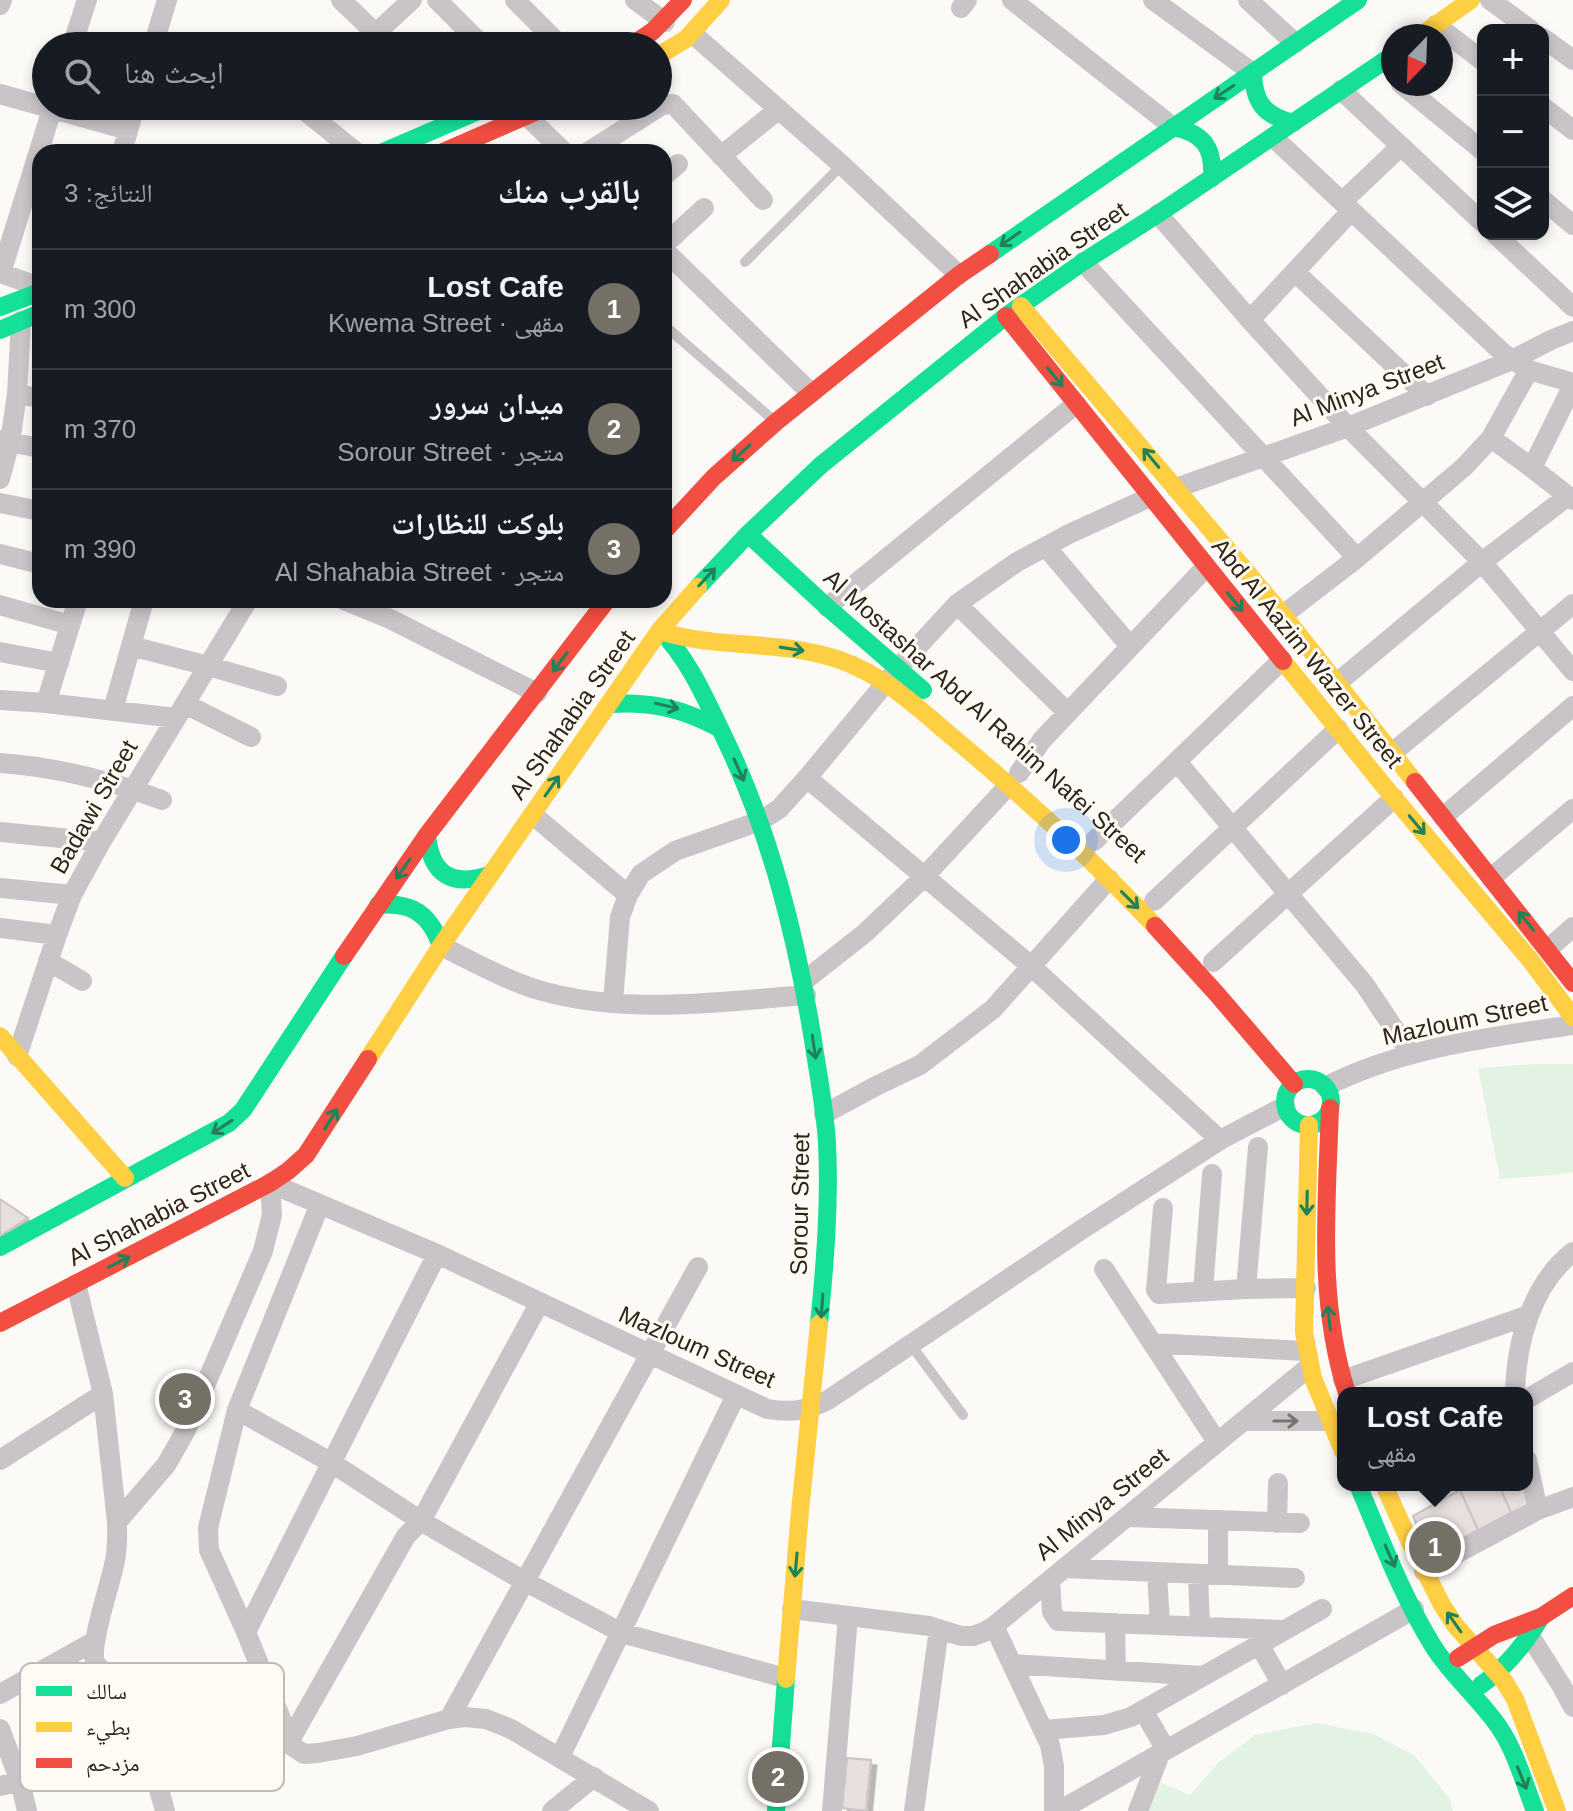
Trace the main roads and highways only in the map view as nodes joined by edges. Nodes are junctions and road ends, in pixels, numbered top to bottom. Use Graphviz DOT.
graph roads {
  1 [pos="683,0"];
  2 [pos="721,0"];
  3 [pos="1358,0"];
  4 [pos="1471,0"];
  5 [pos="1333,6"];
  6 [pos="1438,24"];
  7 [pos="653,32"];
  8 [pos="672,49"];
  9 [pos="1381,70"];
  10 [pos="1253,73"];
  11 [pos="443,120"];
  12 [pos="520,120"];
  13 [pos="1293,123"];
  14 [pos="1173,127"];
  15 [pos="398,144"];
  16 [pos="474,144"];
  17 [pos="1212,178"];
  18 [pos="32,293"];
  19 [pos="0,307"];
  20 [pos="1014,311"];
  21 [pos="30,317"];
  22 [pos="0,330"];
  23 [pos="672,522"];
  24 [pos="748,534"];
  25 [pos="601,608"];
  26 [pos="660,630"];
  27 [pos="893,676"];
  28 [pos="610,704"];
  29 [pos="719,728"];
  30 [pos="1356,751"];
  31 [pos="1392,753"];
  32 [pos="1014,779"];
  33 [pos="1389,792"];
  34 [pos="427,835"];
  35 [pos="489,875"];
  36 [pos="378,905"];
  37 [pos="441,946"];
  38 [pos="1208,957"];
  39 [pos="1573,983"];
  40 [pos="1573,1017"];
  41 [pos="0,1036"];
  42 [pos="1298,1060"];
  43 [pos="1320,1083"];
  44 [pos="1294,1084"];
  45 [pos="1330,1108"];
  46 [pos="1309,1125"];
  47 [pos="125,1178"];
  48 [pos="0,1247"];
  49 [pos="4,1318"];
  50 [pos="1336,1357"];
  51 [pos="1307,1359"];
  52 [pos="1345,1386"];
  53 [pos="1319,1397"];
  54 [pos="1337,1437"];
  55 [pos="1361,1491"];
  56 [pos="1388,1491"];
  57 [pos="1573,1596"];
  58 [pos="1541,1617"];
  59 [pos="1473,1647"];
  60 [pos="1448,1667"];
  61 [pos="1497,1674"];
  62 [pos="1468,1692"];
  63 [pos="776,1811"];
  64 [pos="1535,1811"];
  65 [pos="1557,1811"];
  1 -- 7 [label="main road"];
  2 -- 8 [label="main road"];
  3 -- 5 [label="main road, Al Shahabia Street"];
  4 -- 6 [label="main road"];
  5 -- 10 [label="main road, Al Shahabia Street"];
  9 -- 13 [label="main road, Al Shahabia Street"];
  10 -- 13 [label="main road"];
  10 -- 14 [label="main road, Al Shahabia Street, one-way"];
  11 -- 15 [label="main road"];
  12 -- 16 [label="main road"];
  13 -- 17 [label="main road, Al Shahabia Street"];
  14 -- 17 [label="main road"];
  14 -- 23 [label="main road, Al Shahabia Street, one-way"];
  17 -- 20 [label="main road, Al Shahabia Street"];
  18 -- 19 [label="main road"];
  20 -- 24 [label="main road, Al Shahabia Street"];
  20 -- 30 [label="main road, Abd Al Aazim Wazer Street, one-way"];
  31 -- 20 [label="main road, Abd Al Aazim Wazer Street, one-way"];
  21 -- 22 [label="main road"];
  26 -- 24 [label="main road, Al Shahabia Street, one-way"];
  24 -- 27 [label="main road, Al Mostashar Abd Al Rahim Nafei Street"];
  25 -- 34 [label="main road, Al Shahabia Street, one-way"];
  26 -- 27 [label="main road, Al Mostashar Abd Al Rahim Nafei Street, one-way"];
  26 -- 28 [label="main road, Al Shahabia Street"];
  26 -- 29 [label="main road, Sorour Street"];
  27 -- 32 [label="main road, Al Mostashar Abd Al Rahim Nafei Street"];
  28 -- 29 [label="main road, one-way"];
  35 -- 28 [label="main road, Al Shahabia Street, one-way"];
  29 -- 63 [label="main road, Sorour Street, one-way"];
  30 -- 31 [label="main road"];
  30 -- 33 [label="main road, Abd Al Aazim Wazer Street"];
  31 -- 33 [label="main road"];
  39 -- 31 [label="main road, Abd Al Aazim Wazer Street, one-way"];
  32 -- 38 [label="main road, Al Mostashar Abd Al Rahim Nafei Street"];
  32 -- 44 [label="main road, Al Mostashar Abd Al Rahim Nafei Street, one-way"];
  33 -- 40 [label="main road, Abd Al Aazim Wazer Street, one-way"];
  34 -- 35 [label="main road"];
  34 -- 36 [label="main road, Al Shahabia Street, one-way"];
  35 -- 37 [label="main road, Al Shahabia Street"];
  36 -- 37 [label="main road"];
  36 -- 47 [label="main road, Al Shahabia Street, one-way"];
  49 -- 37 [label="main road, Al Shahabia Street, one-way"];
  41 -- 47 [label="main road"];
  42 -- 43 [label="main road"];
  43 -- 44 [label="main road"];
  43 -- 45 [label="main road"];
  44 -- 46 [label="main road"];
  45 -- 46 [label="main road"];
  50 -- 45 [label="main road, one-way"];
  46 -- 51 [label="main road, one-way"];
  47 -- 48 [label="main road, Al Shahabia Street"];
  50 -- 51 [label="main road"];
  50 -- 52 [label="main road"];
  51 -- 53 [label="main road"];
  52 -- 53 [label="main road"];
  53 -- 54 [label="main road"];
  55 -- 60 [label="main road, one-way"];
  59 -- 56 [label="main road, one-way"];
  57 -- 58 [label="main road"];
  58 -- 59 [label="main road"];
  58 -- 61 [label="main road"];
  59 -- 60 [label="main road"];
  59 -- 61 [label="main road"];
  60 -- 62 [label="main road"];
  61 -- 62 [label="main road"];
  61 -- 65 [label="main road"];
  62 -- 64 [label="main road, one-way"];
}
